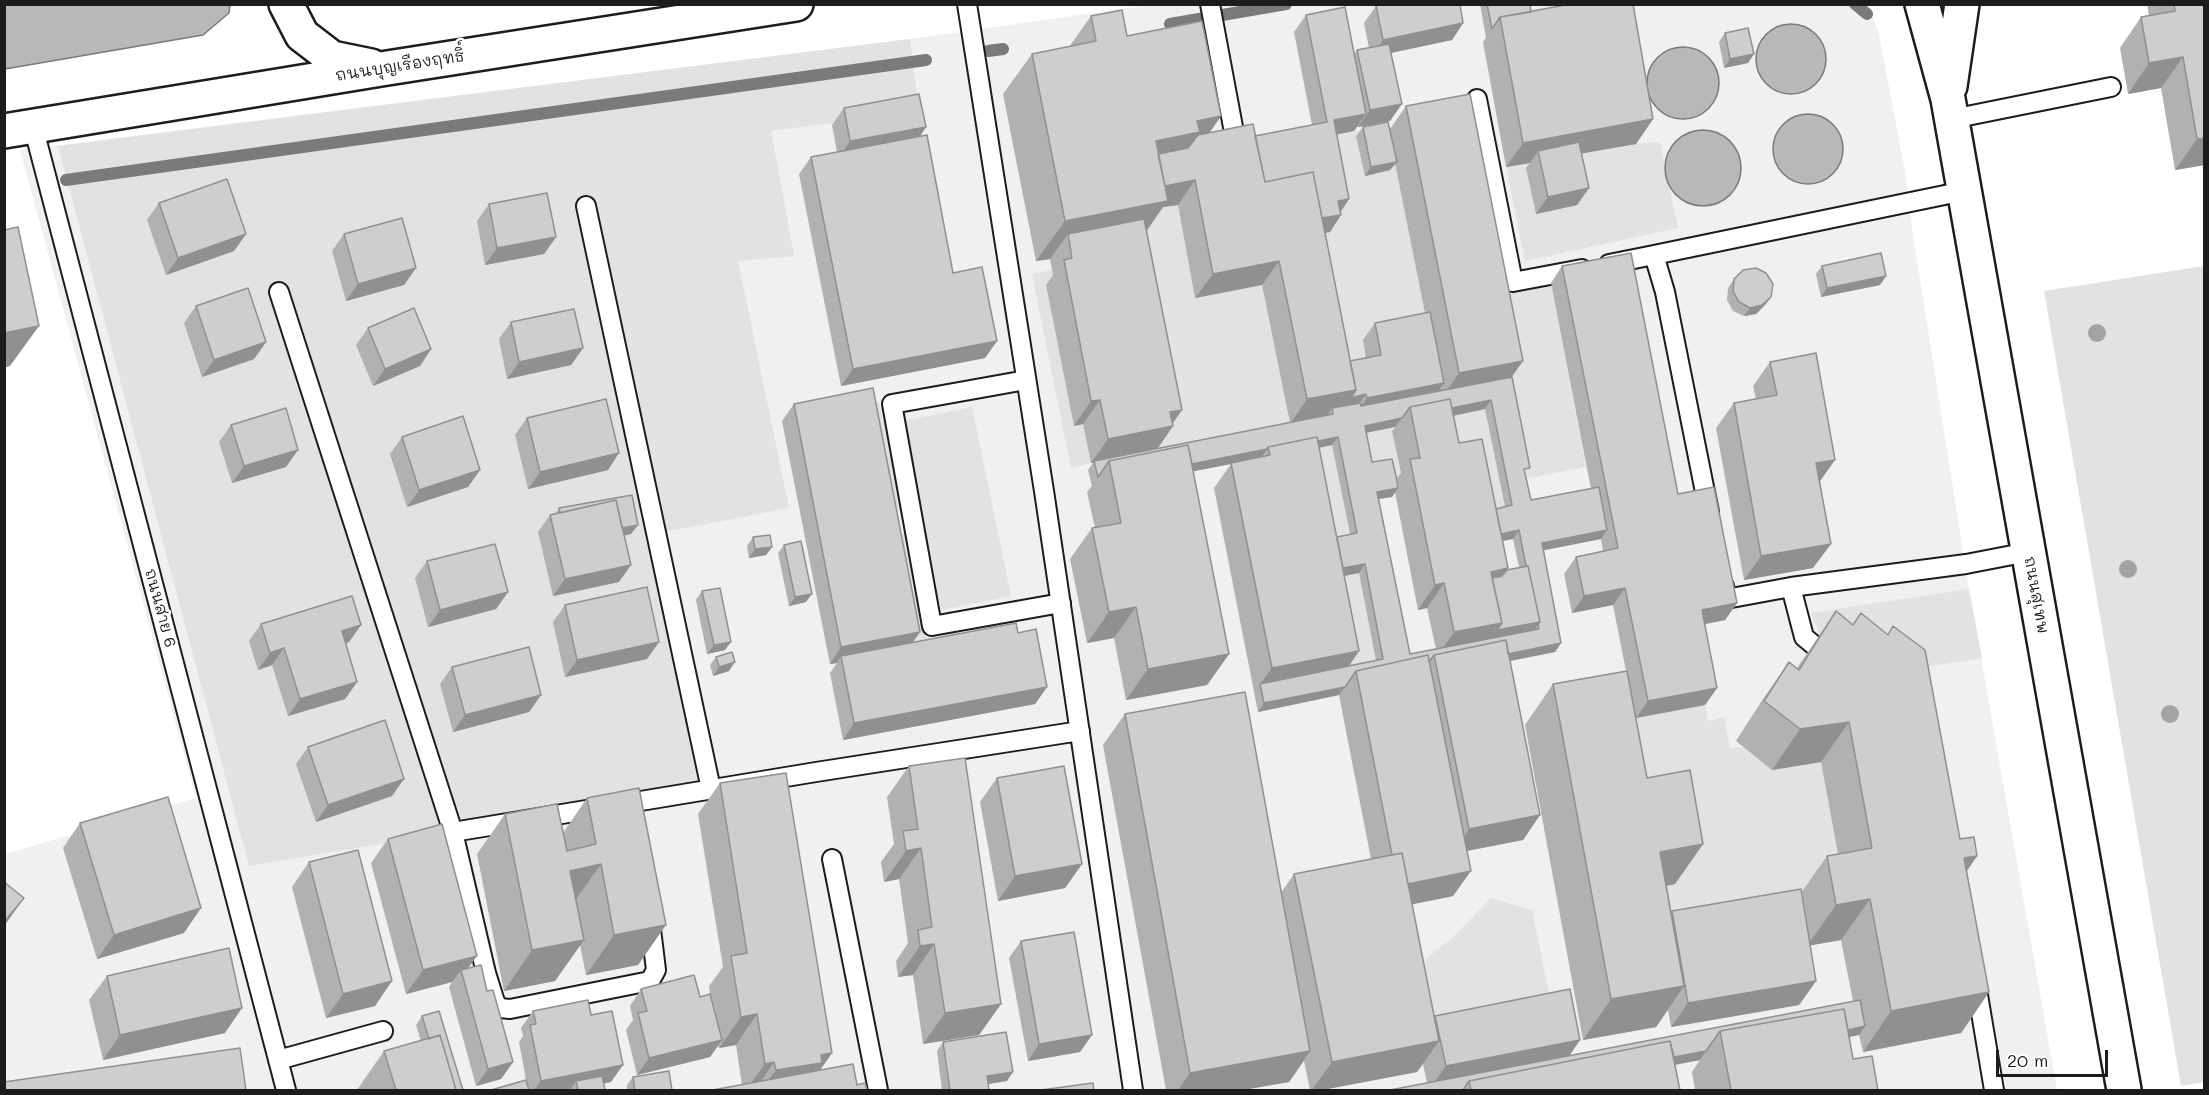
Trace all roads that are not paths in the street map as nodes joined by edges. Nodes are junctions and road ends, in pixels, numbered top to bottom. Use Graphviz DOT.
graph roads {
  1 [pos="286,4"];
  2 [pos="796,4"];
  3 [pos="967,4"];
  4 [pos="1922,4"];
  5 [pos="1962,4"];
  6 [pos="1211,7"];
  7 [pos="381,69"];
  8 [pos="2111,87"];
  9 [pos="1477,99"];
  10 [pos="1950,109"];
  11 [pos="1233,127"];
  12 [pos="19,128"];
  13 [pos="1964,191"];
  14 [pos="586,206"];
  15 [pos="1654,255"];
  16 [pos="279,292"];
  17 [pos="1026,380"];
  18 [pos="1713,531"];
  19 [pos="2028,552"];
  20 [pos="1719,565"];
  21 [pos="1791,587"];
  22 [pos="1061,603"];
  23 [pos="1850,648"];
  24 [pos="1080,731"];
  25 [pos="711,789"];
  26 [pos="633,802"];
  27 [pos="637,825"];
  28 [pos="453,832"];
  29 [pos="832,859"];
  30 [pos="648,905"];
  31 [pos="1972,962"];
  32 [pos="383,1031"];
  33 [pos="278,1060"];
  34 [pos="286,1090"];
  35 [pos="878,1090"];
  36 [pos="1133,1090"];
  37 [pos="1994,1090"];
  38 [pos="2124,1090"];
  1 -- 7 [label="main road"];
  2 -- 7 [label="main road, ถนนบุญเรืองฤทธิ์"];
  3 -- 17 [label="lane"];
  4 -- 10 [label="main road, ถนนสุเทพ"];
  5 -- 10 [label="main road, ถนนสุเทพ"];
  6 -- 11 [label="lane"];
  7 -- 12 [label="main road, ถนนบุญเรืองฤทธิ์"];
  8 -- 10 [label="lane"];
  9 -- 15 [label="lane"];
  10 -- 13 [label="main road, ถนนสุเทพ"];
  12 -- 33 [label="lane, ถนนสาย 6"];
  13 -- 15 [label="lane"];
  13 -- 19 [label="main road, ถนนสุเทพ"];
  14 -- 25 [label="lane"];
  15 -- 18 [label="lane"];
  16 -- 28 [label="lane"];
  17 -- 22 [label="lane"];
  17 -- 22 [label="lane"];
  19 -- 21 [label="lane"];
  19 -- 38 [label="main road, ถนนสุเทพ"];
  20 -- 21 [label="lane"];
  21 -- 23 [label="lane"];
  22 -- 24 [label="lane"];
  24 -- 25 [label="lane"];
  24 -- 36 [label="lane"];
  25 -- 26 [label="lane"];
  26 -- 27 [label="lane"];
  26 -- 28 [label="lane"];
  28 -- 30 [label="lane"];
  29 -- 35 [label="lane"];
  31 -- 37 [label="lane"];
  32 -- 33 [label="lane"];
  33 -- 34 [label="lane, ถนนสาย 6"];
}
